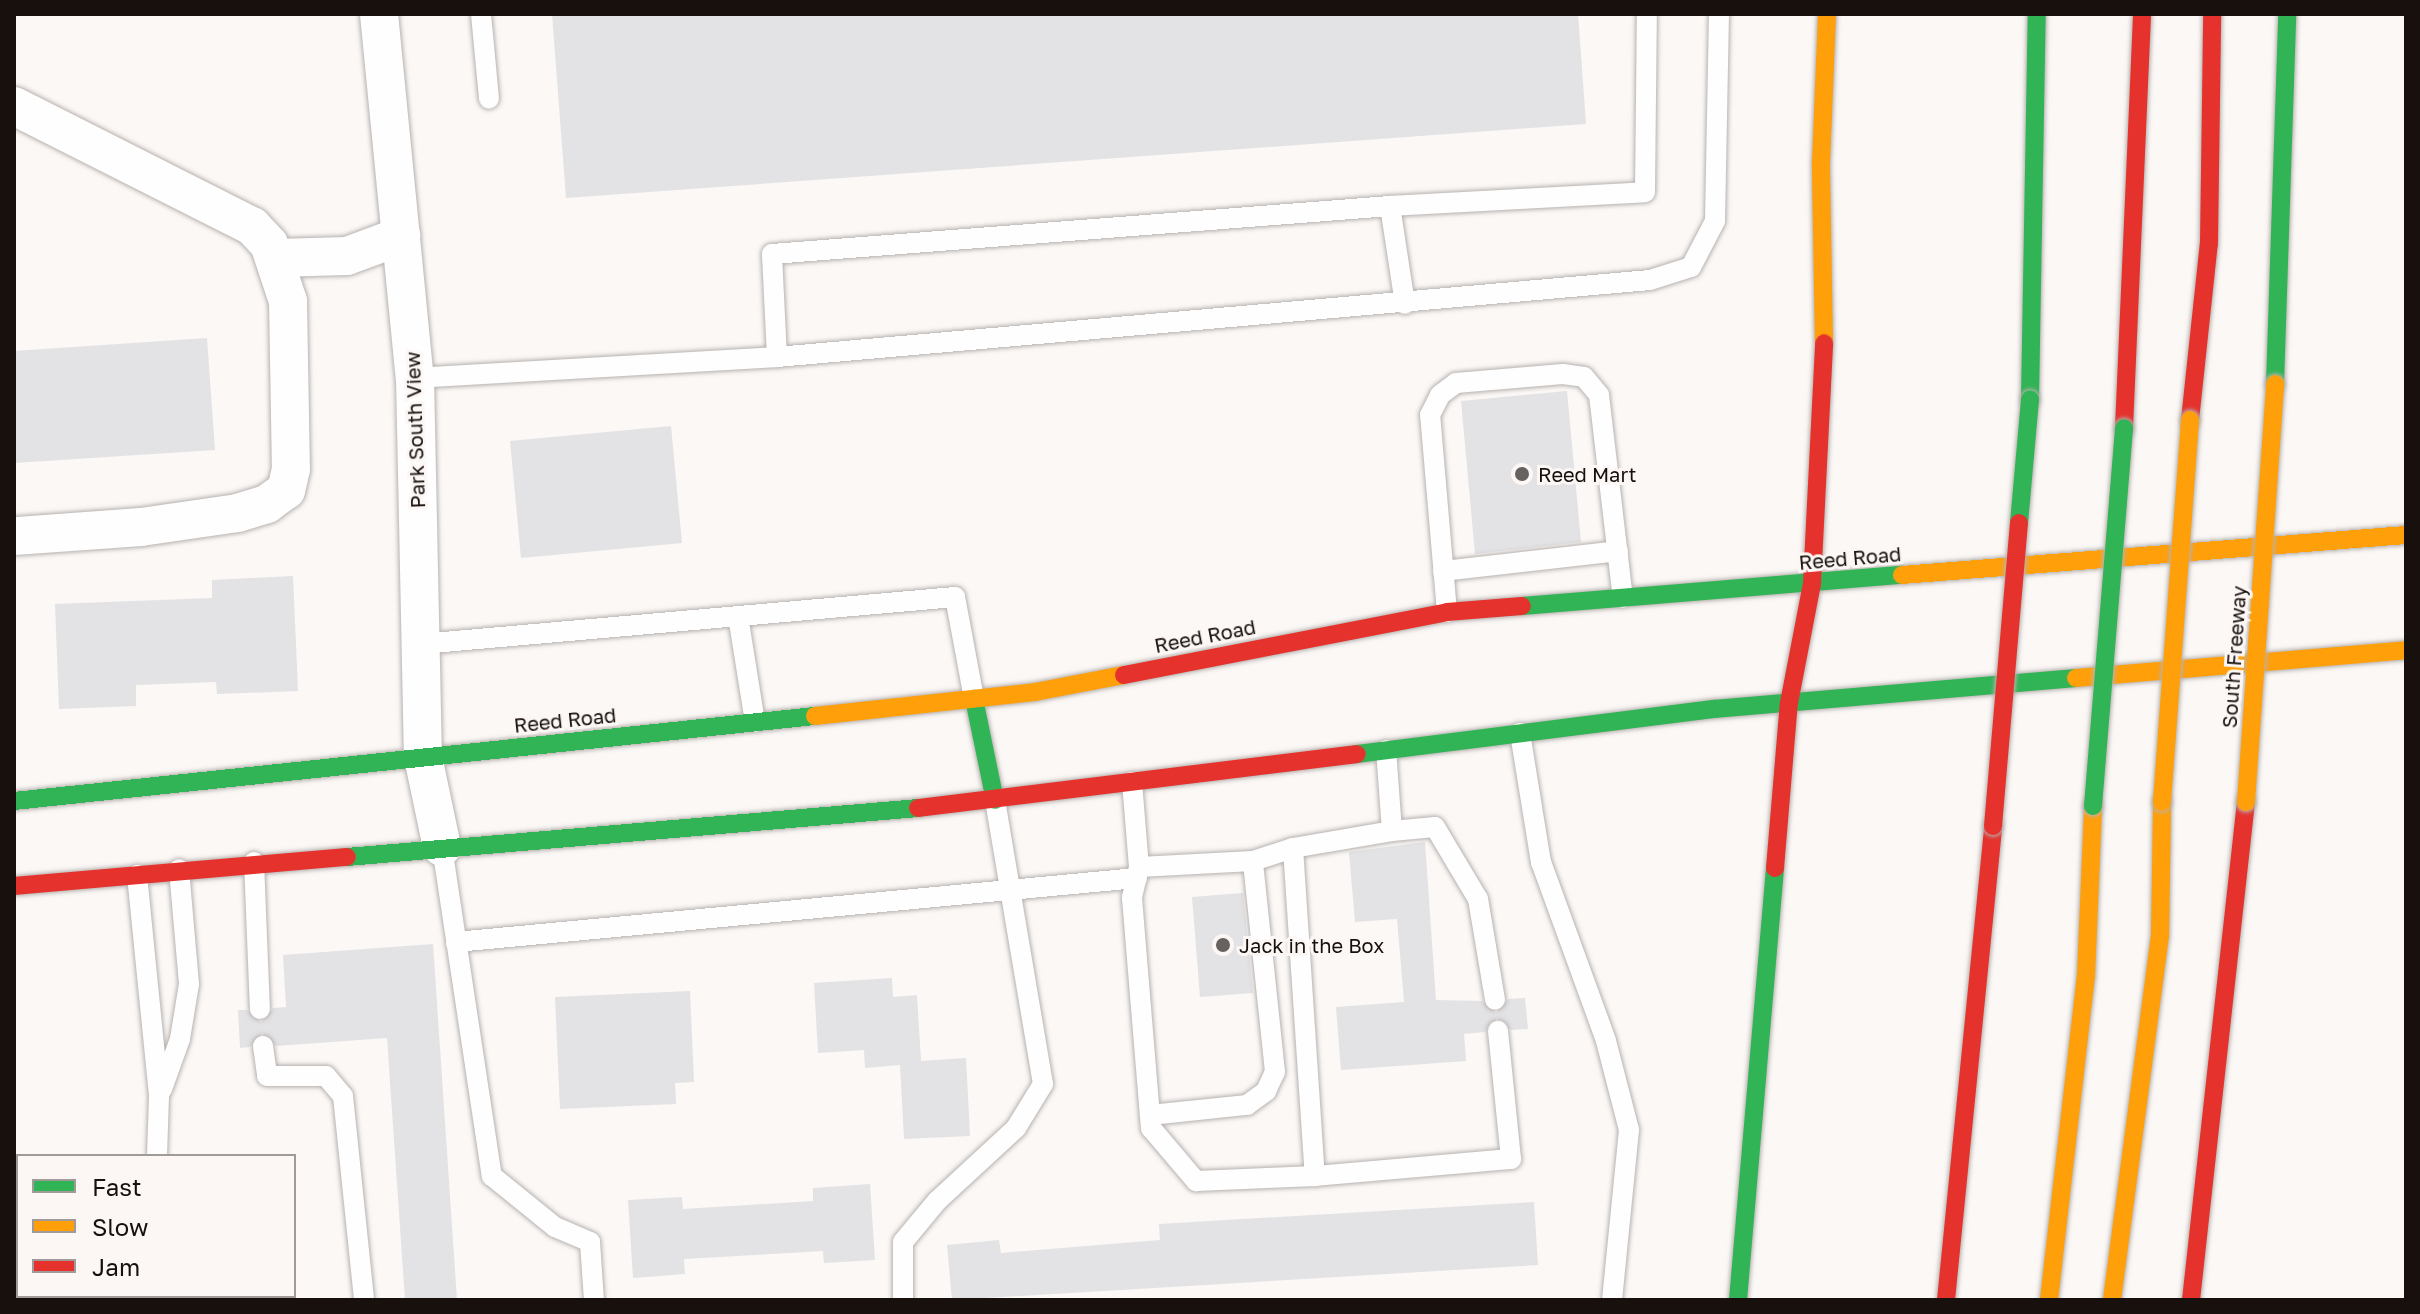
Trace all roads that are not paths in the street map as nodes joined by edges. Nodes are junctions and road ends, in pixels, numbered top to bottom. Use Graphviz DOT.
graph roads {
  1 [pos="379,14"];
  2 [pos="481,14"];
  3 [pos="1647,14"];
  4 [pos="1719,14"];
  5 [pos="1827,14"];
  6 [pos="2037,14"];
  7 [pos="2142,14"];
  8 [pos="2212,14"];
  9 [pos="2287,14"];
  10 [pos="489,99"];
  11 [pos="14,106"];
  12 [pos="1390,206"];
  13 [pos="401,236"];
  14 [pos="276,258"];
  15 [pos="1405,304"];
  16 [pos="777,357"];
  17 [pos="415,378"];
  18 [pos="2406,535"];
  19 [pos="14,536"];
  20 [pos="1618,551"];
  21 [pos="1443,571"];
  22 [pos="1812,583"];
  23 [pos="1623,598"];
  24 [pos="1447,612"];
  25 [pos="738,616"];
  26 [pos="421,644"];
  27 [pos="2406,650"];
  28 [pos="974,699"];
  29 [pos="1789,703"];
  30 [pos="755,722"];
  31 [pos="1520,733"];
  32 [pos="1386,750"];
  33 [pos="423,757"];
  34 [pos="1132,782"];
  35 [pos="995,800"];
  36 [pos="14,801"];
  37 [pos="1392,831"];
  38 [pos="442,847"];
  39 [pos="1293,848"];
  40 [pos="1253,861"];
  41 [pos="254,862"];
  42 [pos="179,868"];
  43 [pos="1138,872"];
  44 [pos="137,875"];
  45 [pos="14,886"];
  46 [pos="1011,893"];
  47 [pos="456,942"];
  48 [pos="1495,1000"];
  49 [pos="260,1009"];
  50 [pos="1498,1031"];
  51 [pos="263,1046"];
  52 [pos="159,1096"];
  53 [pos="1150,1115"];
  54 [pos="157,1154"];
  55 [pos="1315,1176"];
  56 [pos="364,1300"];
  57 [pos="594,1300"];
  58 [pos="903,1300"];
  59 [pos="1612,1300"];
  60 [pos="1738,1300"];
  61 [pos="1946,1300"];
  62 [pos="2049,1300"];
  63 [pos="2112,1300"];
  64 [pos="2191,1300"];
  1 -- 13 [label="street, Park South View"];
  2 -- 10 [label="lane"];
  3 -- 12 [label="lane"];
  4 -- 15 [label="lane"];
  5 -- 22 [label="main road"];
  6 -- 61 [label="main road, bridge"];
  7 -- 62 [label="main road, bridge"];
  8 -- 63 [label="main road, bridge"];
  9 -- 64 [label="main road, South Freeway, bridge"];
  11 -- 14 [label="street"];
  12 -- 15 [label="lane"];
  12 -- 16 [label="lane"];
  13 -- 14 [label="street"];
  13 -- 17 [label="street, Park South View"];
  14 -- 19 [label="street"];
  15 -- 16 [label="lane"];
  16 -- 17 [label="lane"];
  17 -- 26 [label="street, Park South View"];
  18 -- 22 [label="main road, Reed Road"];
  20 -- 21 [label="lane"];
  20 -- 21 [label="lane"];
  20 -- 23 [label="lane"];
  21 -- 24 [label="lane"];
  22 -- 23 [label="main road, Reed Road"];
  22 -- 29 [label="main road"];
  23 -- 24 [label="main road, Reed Road"];
  24 -- 28 [label="main road, Reed Road"];
  25 -- 26 [label="lane"];
  25 -- 28 [label="lane"];
  25 -- 30 [label="lane"];
  26 -- 33 [label="street, Park South View"];
  27 -- 29 [label="main road"];
  28 -- 30 [label="main road, Reed Road"];
  28 -- 35 [label="main road"];
  29 -- 31 [label="main road"];
  29 -- 60 [label="main road"];
  30 -- 33 [label="main road, Reed Road"];
  31 -- 32 [label="main road"];
  31 -- 59 [label="lane"];
  32 -- 34 [label="main road"];
  32 -- 37 [label="lane"];
  33 -- 36 [label="main road, Reed Road"];
  33 -- 38 [label="street, Park South View"];
  34 -- 35 [label="main road"];
  34 -- 43 [label="lane"];
  35 -- 38 [label="main road"];
  35 -- 46 [label="lane"];
  37 -- 39 [label="lane"];
  37 -- 48 [label="lane"];
  38 -- 41 [label="main road"];
  38 -- 47 [label="lane"];
  39 -- 40 [label="lane"];
  39 -- 55 [label="lane"];
  40 -- 43 [label="lane"];
  40 -- 53 [label="lane"];
  41 -- 42 [label="main road"];
  41 -- 49 [label="lane"];
  42 -- 44 [label="main road"];
  42 -- 52 [label="lane"];
  43 -- 46 [label="lane"];
  43 -- 53 [label="lane"];
  44 -- 45 [label="main road"];
  44 -- 52 [label="lane"];
  46 -- 47 [label="lane"];
  46 -- 58 [label="lane"];
  47 -- 57 [label="lane"];
  50 -- 55 [label="lane"];
  51 -- 56 [label="lane"];
  52 -- 54 [label="lane"];
  53 -- 55 [label="lane"];
}
